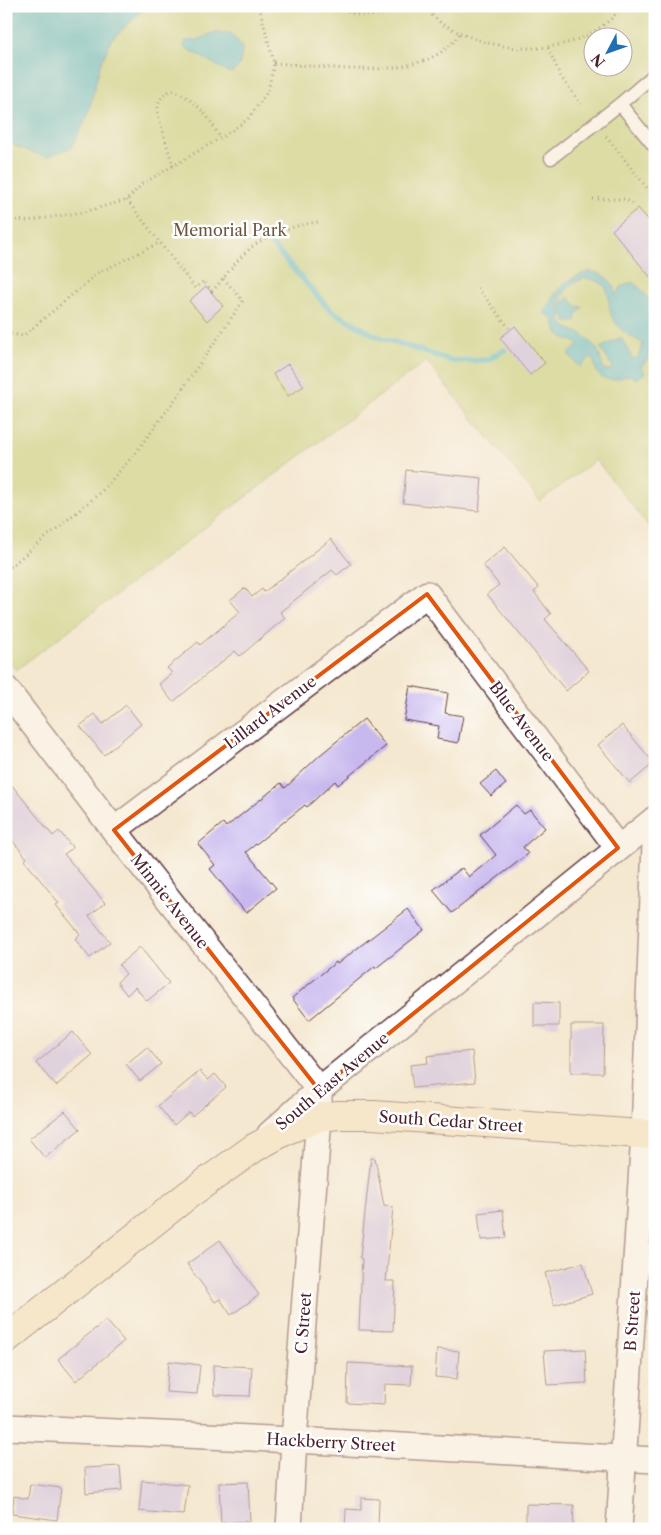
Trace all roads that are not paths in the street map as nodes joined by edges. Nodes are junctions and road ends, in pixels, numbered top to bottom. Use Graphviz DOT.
graph roads {
  1 [pos="655,74"];
  2 [pos="620,104"];
  3 [pos="655,147"];
  4 [pos="552,158"];
  5 [pos="427,594"];
  6 [pos="6,689"];
  7 [pos="15,718"];
  8 [pos="655,819"];
  9 [pos="114,830"];
  10 [pos="655,843"];
  11 [pos="618,848"];
  12 [pos="319,1090"];
  13 [pos="320,1117"];
  14 [pos="649,1134"];
  15 [pos="254,1148"];
  16 [pos="6,1339"];
  17 [pos="6,1427"];
  18 [pos="294,1440"];
  19 [pos="623,1457"];
  20 [pos="655,1460"];
  21 [pos="289,1529"];
  22 [pos="619,1529"];
  1 -- 2 [label="lane"];
  2 -- 3 [label="lane"];
  2 -- 4 [label="lane"];
  5 -- 9 [label="street, Lillard Avenue"];
  5 -- 11 [label="street, Blue Avenue"];
  6 -- 7 [label="street, Minnie Avenue"];
  7 -- 9 [label="street, Minnie Avenue"];
  8 -- 11 [label="street, South East Avenue"];
  9 -- 12 [label="street, Minnie Avenue"];
  10 -- 14 [label="street, B Street"];
  11 -- 12 [label="street, South East Avenue"];
  12 -- 13 [label="street"];
  12 -- 15 [label="street, South East Avenue"];
  13 -- 14 [label="main road, South Cedar Street"];
  13 -- 15 [label="main road, South Cedar Street"];
  13 -- 18 [label="street, C Street"];
  14 -- 19 [label="street, B Street"];
  15 -- 16 [label="main road, South East Avenue"];
  17 -- 18 [label="street, Hackberry Street"];
  18 -- 19 [label="street, Hackberry Street"];
  18 -- 21 [label="street, C Street"];
  19 -- 20 [label="street, Hackberry Street"];
  19 -- 22 [label="street, B Street"];
}
